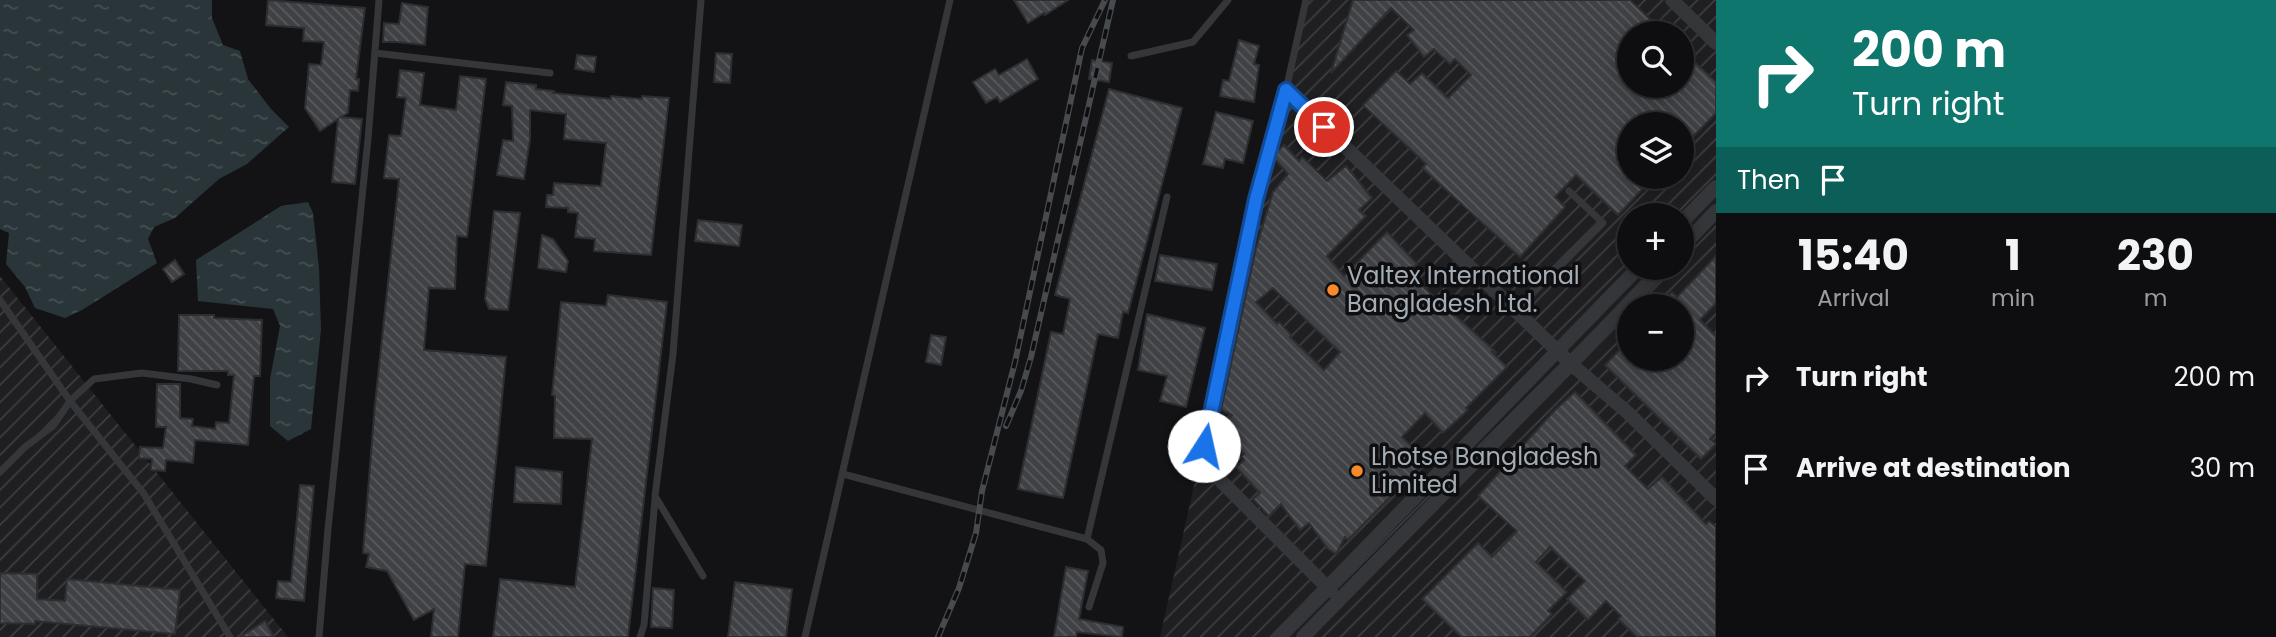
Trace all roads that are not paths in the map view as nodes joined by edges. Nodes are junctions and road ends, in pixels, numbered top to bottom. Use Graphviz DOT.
graph roads {
  1 [pos="379,0"];
  2 [pos="702,0"];
  3 [pos="950,0"];
  4 [pos="1228,0"];
  5 [pos="1306,0"];
  6 [pos="1672,0"];
  7 [pos="1716,43"];
  8 [pos="375,53"];
  9 [pos="1130,56"];
  10 [pos="550,73"];
  11 [pos="1286,90"];
  12 [pos="1716,187"];
  13 [pos="1569,191"];
  14 [pos="1167,197"];
  15 [pos="1256,199"];
  16 [pos="1694,210"];
  17 [pos="1716,211"];
  18 [pos="1694,234"];
  19 [pos="1626,280"];
  20 [pos="1651,280"];
  21 [pos="0,300"];
  22 [pos="1517,310"];
  23 [pos="1558,351"];
  24 [pos="1572,363"];
  25 [pos="216,385"];
  26 [pos="70,401"];
  27 [pos="0,472"];
  28 [pos="843,474"];
  29 [pos="655,496"];
  30 [pos="1716,499"];
  31 [pos="1087,539"];
  32 [pos="703,576"];
  33 [pos="1326,587"];
  34 [pos="1339,600"];
  35 [pos="1089,607"];
  36 [pos="230,637"];
  37 [pos="320,637"];
  38 [pos="640,637"];
  39 [pos="805,637"];
  40 [pos="1279,637"];
  41 [pos="1303,637"];
  1 -- 8 [label="lane"];
  2 -- 29 [label="lane"];
  3 -- 28 [label="lane"];
  4 -- 9 [label="lane"];
  5 -- 11 [label="lane"];
  6 -- 7 [label="street"];
  8 -- 10 [label="lane"];
  8 -- 37 [label="lane"];
  11 -- 15 [label="lane"];
  11 -- 22 [label="street"];
  12 -- 16 [label="street"];
  13 -- 22 [label="lane"];
  14 -- 31 [label="lane"];
  15 -- 33 [label="street"];
  17 -- 18 [label="street"];
  19 -- 23 [label="street"];
  20 -- 24 [label="street"];
  21 -- 26 [label="lane"];
  22 -- 23 [label="street"];
  23 -- 24 [label="street"];
  23 -- 33 [label="street"];
  24 -- 30 [label="street"];
  24 -- 34 [label="street"];
  25 -- 26 [label="lane"];
  26 -- 27 [label="lane"];
  26 -- 36 [label="lane"];
  28 -- 31 [label="lane"];
  28 -- 39 [label="lane"];
  29 -- 32 [label="lane"];
  29 -- 38 [label="lane"];
  31 -- 35 [label="lane"];
  33 -- 34 [label="street"];
  33 -- 40 [label="street"];
  34 -- 41 [label="street"];
}
